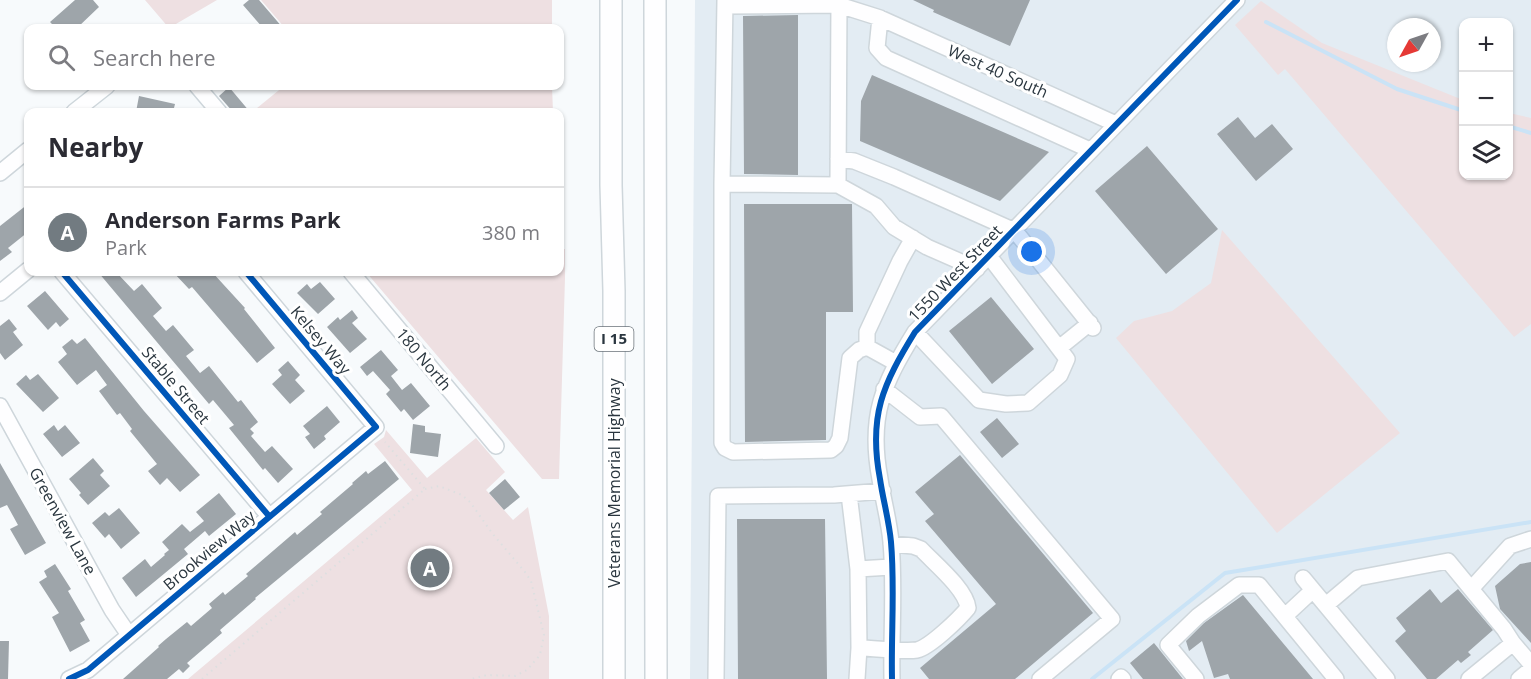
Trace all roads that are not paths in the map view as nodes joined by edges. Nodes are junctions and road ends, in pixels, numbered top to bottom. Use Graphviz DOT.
graph roads {
  1 [pos="611,0"];
  2 [pos="655,0"];
  3 [pos="1237,0"];
  4 [pos="839,2"];
  5 [pos="724,3"];
  6 [pos="880,18"];
  7 [pos="102,90"];
  8 [pos="200,90"];
  9 [pos="79,108"];
  10 [pos="216,108"];
  11 [pos="1116,124"];
  12 [pos="1090,150"];
  13 [pos="24,153"];
  14 [pos="838,159"];
  15 [pos="0,173"];
  16 [pos="722,184"];
  17 [pos="837,185"];
  18 [pos="1015,231"];
  19 [pos="914,238"];
  20 [pos="989,256"];
  21 [pos="977,269"];
  22 [pos="24,273"];
  23 [pos="65,276"];
  24 [pos="249,276"];
  25 [pos="354,276"];
  26 [pos="0,293"];
  27 [pos="915,332"];
  28 [pos="867,347"];
  29 [pos="1059,348"];
  30 [pos="896,363"];
  31 [pos="884,389"];
  32 [pos="0,406"];
  33 [pos="376,427"];
  34 [pos="496,446"];
  35 [pos="883,491"];
  36 [pos="849,494"];
  37 [pos="269,516"];
  38 [pos="1531,539"];
  39 [pos="891,544"];
  40 [pos="891,567"];
  41 [pos="858,569"];
  42 [pos="1303,578"];
  43 [pos="1471,589"];
  44 [pos="1313,590"];
  45 [pos="1326,605"];
  46 [pos="1285,616"];
  47 [pos="129,635"];
  48 [pos="1513,643"];
  49 [pos="859,648"];
  50 [pos="891,649"];
  51 [pos="1531,664"];
  52 [pos="1531,669"];
  53 [pos="85,675"];
  54 [pos="69,679"];
  55 [pos="614,679"];
  56 [pos="656,679"];
  57 [pos="716,679"];
  58 [pos="857,679"];
  59 [pos="892,679"];
  60 [pos="1040,679"];
  61 [pos="1196,679"];
  62 [pos="1336,679"];
  63 [pos="1387,679"];
  64 [pos="1469,679"];
  65 [pos="1519,679"];
  1 -- 55 [label="highway, Veterans Memorial Highway / I 15"];
  2 -- 56 [label="highway, I 15"];
  3 -- 11 [label="street, 1550 West Street"];
  4 -- 5 [label="street, West 40 South"];
  4 -- 6 [label="street, West 40 South"];
  4 -- 14 [label="street"];
  5 -- 16 [label="street"];
  6 -- 11 [label="street, West 40 South"];
  6 -- 12 [label="street"];
  7 -- 9 [label="street"];
  8 -- 10 [label="street"];
  11 -- 12 [label="street, 1550 West Street"];
  12 -- 18 [label="street, 1550 West Street"];
  13 -- 15 [label="street"];
  14 -- 17 [label="street"];
  14 -- 18 [label="street"];
  16 -- 17 [label="street"];
  16 -- 28 [label="street"];
  17 -- 19 [label="street"];
  18 -- 20 [label="street, 1550 West Street"];
  18 -- 29 [label="street"];
  19 -- 21 [label="street"];
  19 -- 28 [label="street"];
  20 -- 21 [label="street, 1550 West Street"];
  20 -- 29 [label="street"];
  21 -- 27 [label="street, 1550 West Street"];
  22 -- 26 [label="street"];
  23 -- 37 [label="street, Stable Street"];
  24 -- 33 [label="street, Kelsey Way"];
  25 -- 34 [label="street, 180 North"];
  27 -- 29 [label="street"];
  27 -- 30 [label="street, 1550 West Street"];
  28 -- 30 [label="street"];
  30 -- 31 [label="street, 1550 West Street"];
  31 -- 35 [label="street, 1550 West Street"];
  31 -- 60 [label="street"];
  32 -- 47 [label="street, Greenview Lane"];
  33 -- 37 [label="street, Brookview Way"];
  35 -- 36 [label="street"];
  35 -- 39 [label="street, 1550 West Street"];
  36 -- 41 [label="street"];
  36 -- 57 [label="street"];
  37 -- 47 [label="street, Brookview Way"];
  38 -- 43 [label="street"];
  39 -- 40 [label="street, 1550 West Street"];
  39 -- 50 [label="street"];
  40 -- 41 [label="street"];
  40 -- 50 [label="street, 1550 West Street"];
  41 -- 49 [label="street"];
  42 -- 44 [label="street"];
  43 -- 45 [label="street"];
  43 -- 48 [label="street"];
  44 -- 45 [label="street"];
  44 -- 46 [label="street"];
  45 -- 63 [label="street"];
  46 -- 61 [label="street"];
  46 -- 62 [label="street"];
  47 -- 53 [label="street, Brookview Way"];
  48 -- 51 [label="street"];
  48 -- 64 [label="street"];
  49 -- 50 [label="street"];
  49 -- 58 [label="street"];
  50 -- 59 [label="street, 1550 West Street"];
  52 -- 65 [label="street"];
  53 -- 54 [label="street, Brookview Way"];
}
